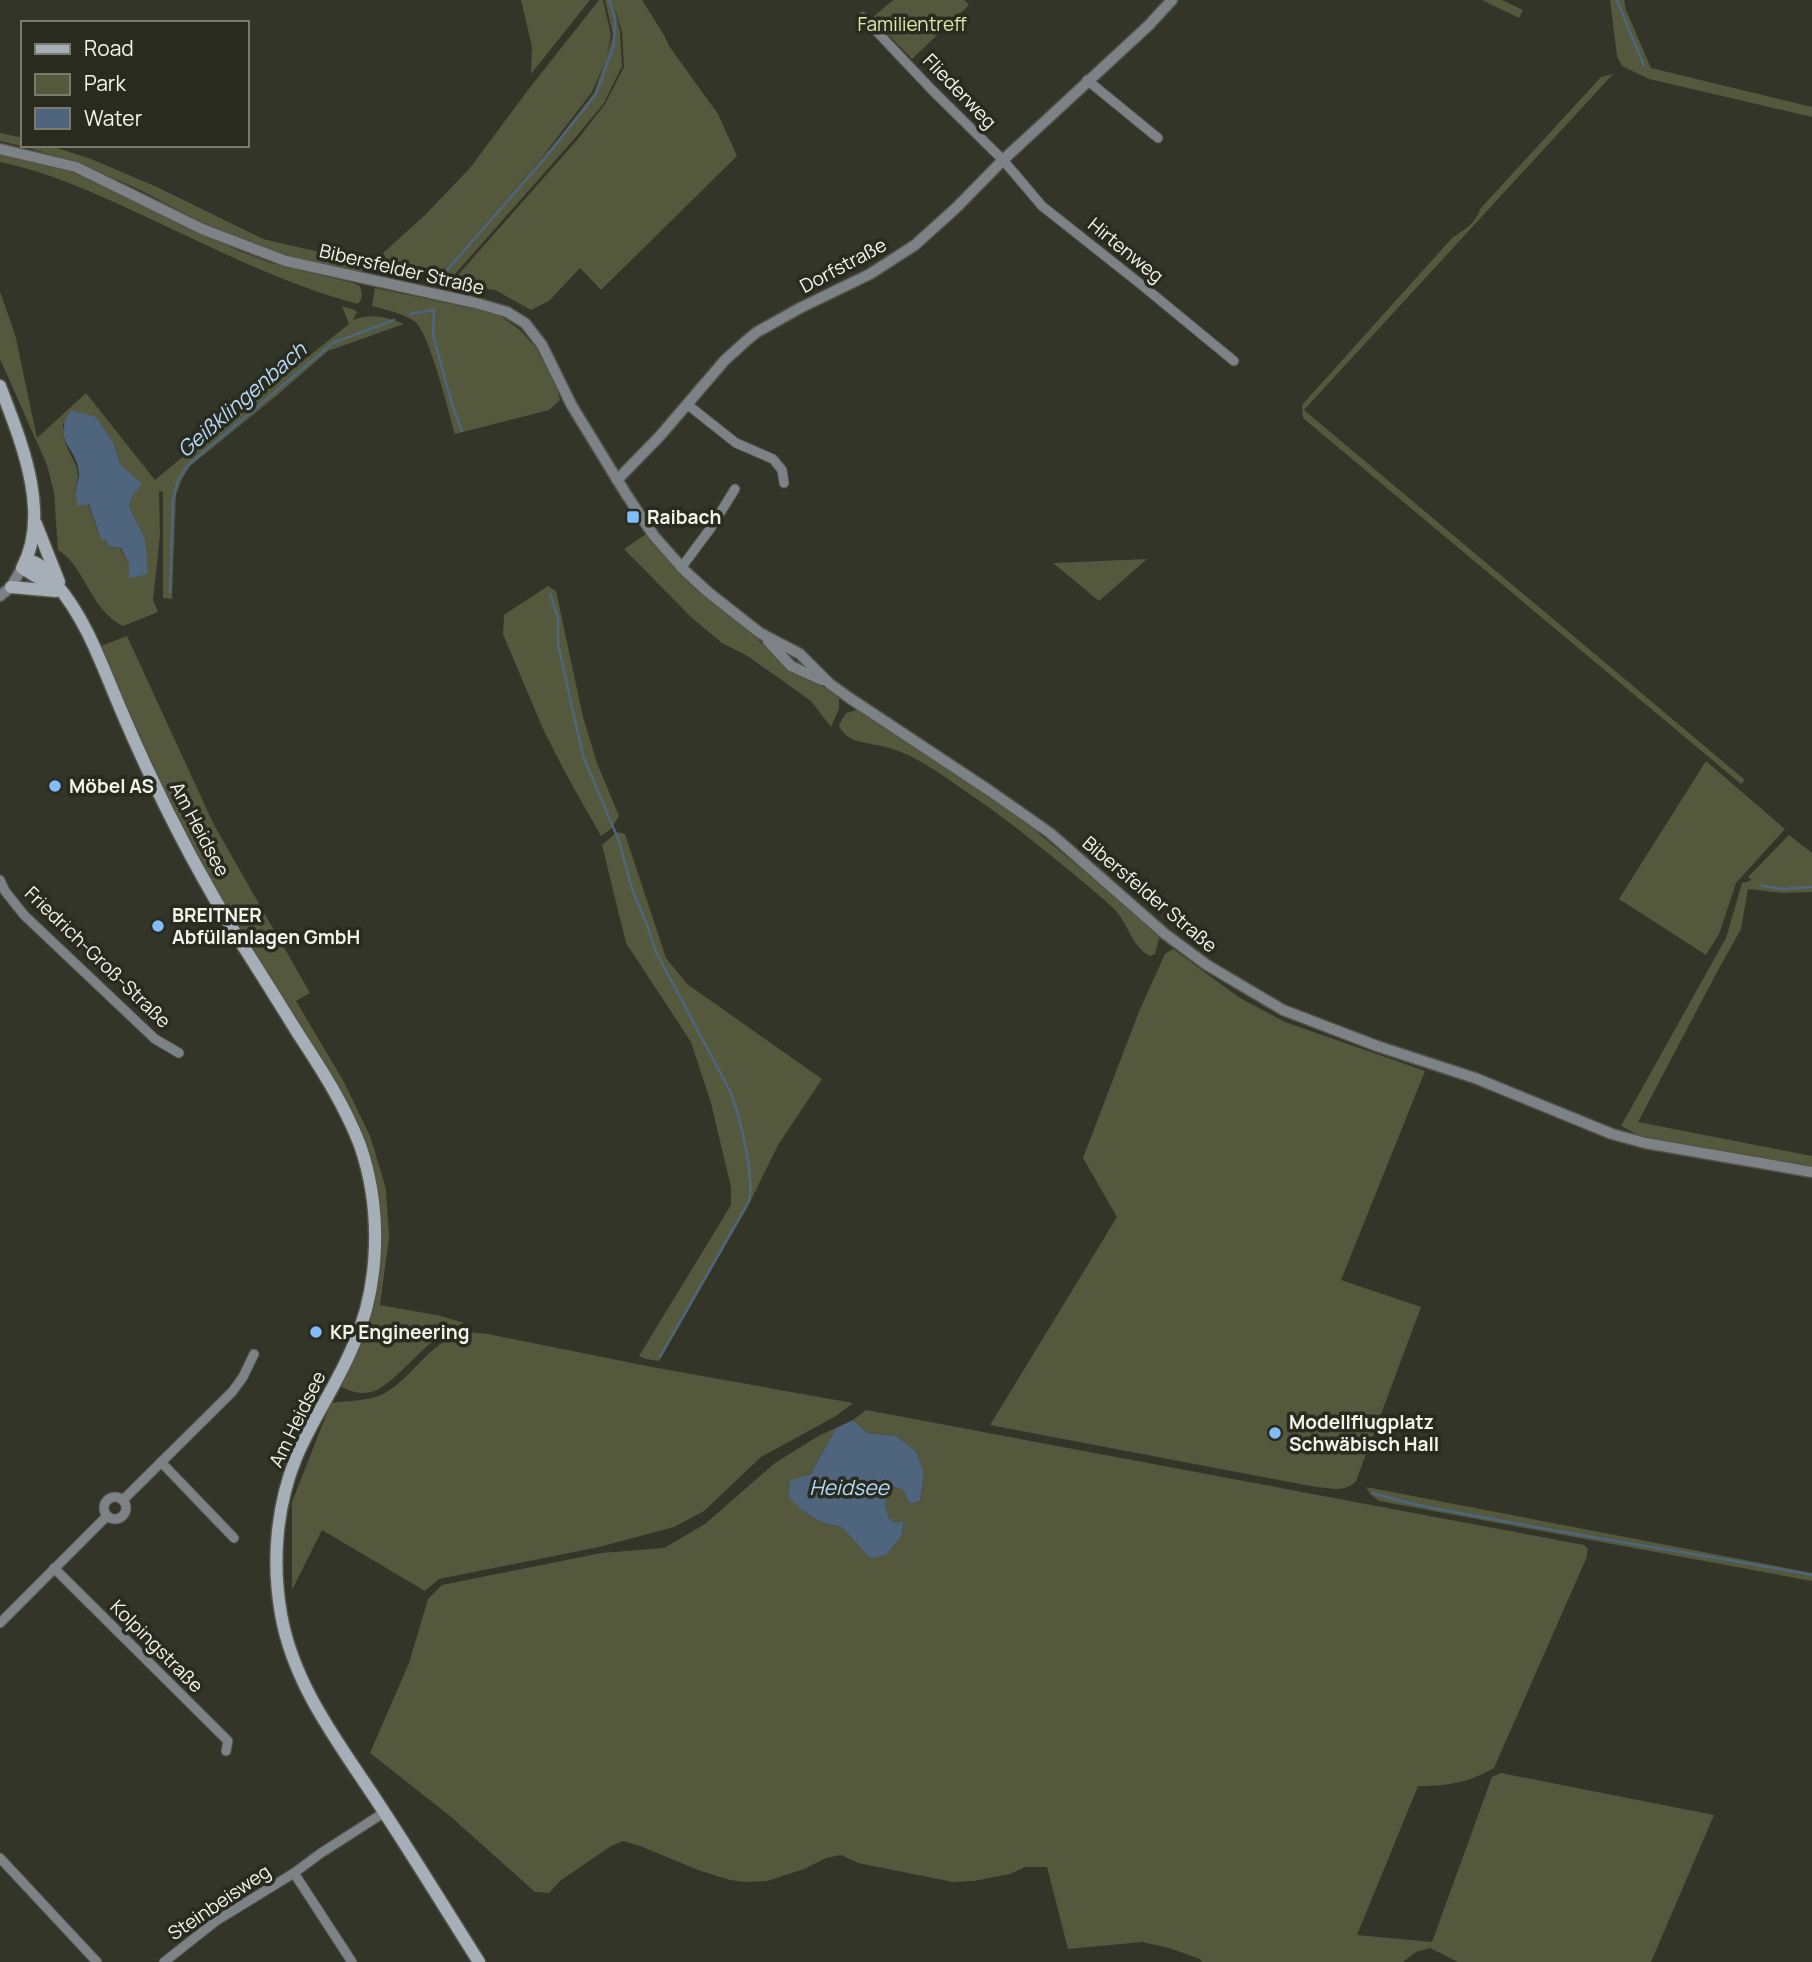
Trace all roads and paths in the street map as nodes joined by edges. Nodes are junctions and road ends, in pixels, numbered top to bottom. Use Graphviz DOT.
graph roads {
  1 [pos="1172,0"];
  2 [pos="863,17"];
  3 [pos="1087,80"];
  4 [pos="1158,138"];
  5 [pos="0,149"];
  6 [pos="1003,160"];
  7 [pos="1234,361"];
  8 [pos="0,386"];
  9 [pos="688,405"];
  10 [pos="617,480"];
  11 [pos="784,483"];
  12 [pos="735,489"];
  13 [pos="34,520"];
  14 [pos="24,563"];
  15 [pos="681,568"];
  16 [pos="11,587"];
  17 [pos="60,589"];
  18 [pos="0,596"];
  19 [pos="0,880"];
  20 [pos="179,1053"];
  21 [pos="1812,1172"];
  22 [pos="254,1353"];
  23 [pos="161,1462"];
  24 [pos="123,1500"];
  25 [pos="107,1516"];
  26 [pos="234,1538"];
  27 [pos="54,1568"];
  28 [pos="0,1623"];
  29 [pos="226,1751"];
  30 [pos="385,1812"];
  31 [pos="0,1858"];
  32 [pos="294,1873"];
  33 [pos="97,1962"];
  34 [pos="164,1962"];
  35 [pos="352,1962"];
  36 [pos="479,1962"];
  1 -- 3 [label="street, Dorfstraße"];
  2 -- 6 [label="street, Fliederweg"];
  3 -- 4 [label="street"];
  3 -- 6 [label="street, Dorfstraße"];
  5 -- 10 [label="street, Bibersfelder Straße"];
  6 -- 7 [label="street, Hirtenweg"];
  6 -- 9 [label="street, Dorfstraße"];
  8 -- 13 [label="main road"];
  9 -- 10 [label="street, Dorfstraße"];
  9 -- 11 [label="street"];
  10 -- 15 [label="street, Bibersfelder Straße"];
  12 -- 15 [label="street"];
  13 -- 14 [label="main road"];
  13 -- 17 [label="main road"];
  14 -- 16 [label="street"];
  14 -- 17 [label="main road, Am Heidsee"];
  15 -- 21 [label="street, Bibersfelder Straße"];
  16 -- 17 [label="main road"];
  16 -- 18 [label="street"];
  17 -- 30 [label="main road, Am Heidsee"];
  19 -- 20 [label="street, Friedrich-Groß-Straße"];
  22 -- 23 [label="street"];
  23 -- 24 [label="street"];
  23 -- 26 [label="street"];
  24 -- 25 [label="street"];
  24 -- 25 [label="street"];
  25 -- 27 [label="street"];
  27 -- 28 [label="street"];
  27 -- 29 [label="street, Kolpingstraße"];
  30 -- 32 [label="street, Steinbeisweg"];
  30 -- 36 [label="main road, Am Heidsee"];
  31 -- 33 [label="street"];
  32 -- 34 [label="street, Steinbeisweg"];
  32 -- 35 [label="street, Steinbeisweg"];
}
